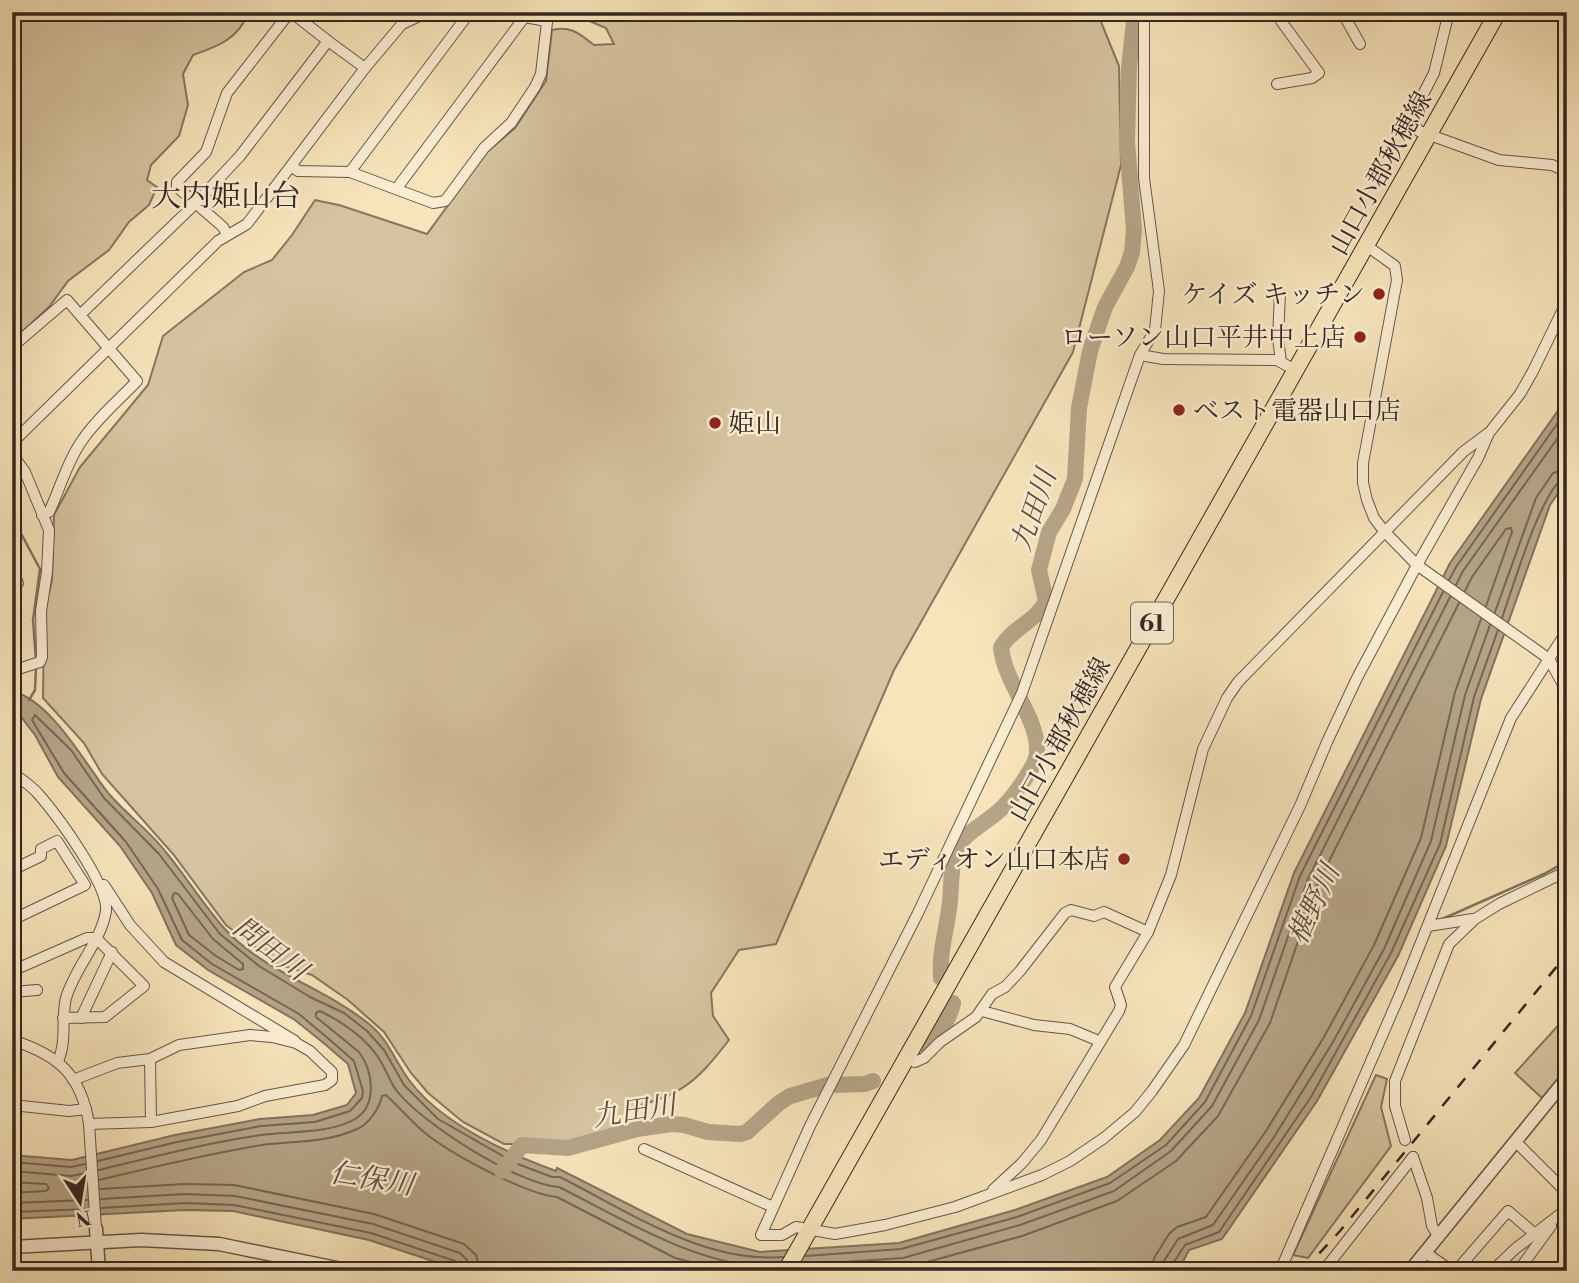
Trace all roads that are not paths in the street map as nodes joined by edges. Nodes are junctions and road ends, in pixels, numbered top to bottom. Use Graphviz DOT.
graph roads {
  1 [pos="290,12"];
  2 [pos="428,12"];
  3 [pos="470,12"];
  4 [pos="509,12"];
  5 [pos="1144,12"];
  6 [pos="1294,12"];
  7 [pos="1342,12"];
  8 [pos="1449,12"];
  9 [pos="1499,12"];
  10 [pos="523,19"];
  11 [pos="328,41"];
  12 [pos="1360,44"];
  13 [pos="365,68"];
  14 [pos="1277,84"];
  15 [pos="1428,134"];
  16 [pos="293,167"];
  17 [pos="350,172"];
  18 [pos="1567,172"];
  19 [pos="397,188"];
  20 [pos="195,204"];
  21 [pos="227,235"];
  22 [pos="1367,246"];
  23 [pos="1280,293"];
  24 [pos="1567,301"];
  25 [pos="81,314"];
  26 [pos="108,346"];
  27 [pos="12,347"];
  28 [pos="1140,355"];
  29 [pos="1281,362"];
  30 [pos="1297,371"];
  31 [pos="1489,433"];
  32 [pos="12,443"];
  33 [pos="12,454"];
  34 [pos="42,515"];
  35 [pos="1384,531"];
  36 [pos="1417,565"];
  37 [pos="12,572"];
  38 [pos="18,583"];
  39 [pos="1567,631"];
  40 [pos="1547,657"];
  41 [pos="16,671"];
  42 [pos="1567,692"];
  43 [pos="12,773"];
  44 [pos="12,870"];
  45 [pos="1567,872"];
  46 [pos="99,884"];
  47 [pos="1475,919"];
  48 [pos="12,920"];
  49 [pos="1428,926"];
  50 [pos="1148,932"];
  51 [pos="96,938"];
  52 [pos="112,951"];
  53 [pos="14,967"];
  54 [pos="37,990"];
  55 [pos="12,992"];
  56 [pos="982,1011"];
  57 [pos="63,1018"];
  58 [pos="81,1018"];
  59 [pos="12,1040"];
  60 [pos="1099,1041"];
  61 [pos="296,1043"];
  62 [pos="150,1059"];
  63 [pos="907,1059"];
  64 [pos="58,1060"];
  65 [pos="1567,1078"];
  66 [pos="73,1080"];
  67 [pos="12,1105"];
  68 [pos="86,1109"];
  69 [pos="152,1122"];
  70 [pos="89,1127"];
  71 [pos="1405,1140"];
  72 [pos="1516,1142"];
  73 [pos="644,1149"];
  74 [pos="1567,1193"];
  75 [pos="987,1195"];
  76 [pos="773,1207"];
  77 [pos="1563,1212"];
  78 [pos="807,1232"];
  79 [pos="96,1233"];
  80 [pos="1535,1234"];
  81 [pos="1438,1237"];
  82 [pos="12,1247"];
  83 [pos="1426,1253"];
  84 [pos="1327,1269"];
  85 [pos="99,1271"];
  86 [pos="351,1271"];
  87 [pos="786,1271"];
  88 [pos="1280,1271"];
  89 [pos="1338,1271"];
  90 [pos="1410,1271"];
  91 [pos="1454,1271"];
  92 [pos="1492,1271"];
  93 [pos="1518,1271"];
  1 -- 11 [label="street"];
  1 -- 20 [label="street"];
  2 -- 13 [label="street"];
  3 -- 17 [label="street"];
  4 -- 10 [label="street"];
  5 -- 28 [label="street"];
  6 -- 14 [label="street"];
  7 -- 12 [label="street"];
  8 -- 15 [label="street"];
  9 -- 15 [label="main road, 山口小郡秋穂線 / 61"];
  10 -- 19 [label="street"];
  10 -- 19 [label="street"];
  11 -- 13 [label="street"];
  11 -- 20 [label="street"];
  13 -- 16 [label="street"];
  15 -- 18 [label="street"];
  15 -- 22 [label="main road, 山口小郡秋穂線 / 61"];
  16 -- 17 [label="street"];
  16 -- 21 [label="street"];
  17 -- 19 [label="street"];
  20 -- 21 [label="street"];
  20 -- 25 [label="street"];
  21 -- 26 [label="street"];
  22 -- 30 [label="main road, 山口小郡秋穂線 / 61"];
  22 -- 35 [label="street"];
  23 -- 29 [label="street"];
  24 -- 31 [label="street"];
  25 -- 26 [label="street"];
  25 -- 27 [label="street"];
  26 -- 32 [label="street"];
  26 -- 34 [label="street"];
  28 -- 29 [label="street"];
  28 -- 76 [label="street"];
  29 -- 30 [label="street"];
  30 -- 63 [label="main road, 山口小郡秋穂線 / 61"];
  31 -- 35 [label="street"];
  31 -- 36 [label="street"];
  33 -- 34 [label="street"];
  34 -- 41 [label="street"];
  35 -- 36 [label="street"];
  35 -- 50 [label="street"];
  36 -- 40 [label="street"];
  36 -- 75 [label="street"];
  37 -- 38 [label="street"];
  39 -- 40 [label="street"];
  40 -- 42 [label="street"];
  40 -- 49 [label="street"];
  43 -- 46 [label="street"];
  44 -- 48 [label="street"];
  45 -- 47 [label="street"];
  46 -- 51 [label="street"];
  46 -- 61 [label="street"];
  47 -- 49 [label="street"];
  47 -- 71 [label="street"];
  49 -- 88 [label="street"];
  50 -- 56 [label="street"];
  50 -- 60 [label="street"];
  51 -- 52 [label="street"];
  51 -- 53 [label="street"];
  51 -- 57 [label="street"];
  52 -- 58 [label="street"];
  52 -- 58 [label="street"];
  54 -- 55 [label="street"];
  56 -- 60 [label="street"];
  56 -- 63 [label="street"];
  57 -- 58 [label="street"];
  57 -- 64 [label="street"];
  59 -- 64 [label="street"];
  60 -- 75 [label="street"];
  61 -- 62 [label="street"];
  61 -- 69 [label="street"];
  62 -- 66 [label="street"];
  62 -- 69 [label="street"];
  63 -- 78 [label="main road, 山口小郡秋穂線 / 61"];
  64 -- 66 [label="street"];
  65 -- 72 [label="street"];
  66 -- 68 [label="street"];
  67 -- 68 [label="street"];
  68 -- 70 [label="street"];
  69 -- 70 [label="street"];
  70 -- 79 [label="street"];
  72 -- 74 [label="street"];
  72 -- 81 [label="street"];
  73 -- 76 [label="street"];
  75 -- 78 [label="street"];
  76 -- 78 [label="street"];
  77 -- 80 [label="street"];
  77 -- 93 [label="street"];
  78 -- 87 [label="main road, 山口小郡秋穂線 / 61"];
  79 -- 82 [label="street"];
  79 -- 85 [label="street"];
  79 -- 86 [label="street"];
  80 -- 91 [label="street"];
  80 -- 92 [label="street"];
  81 -- 83 [label="street"];
  81 -- 84 [label="street"];
  83 -- 90 [label="street"];
  83 -- 91 [label="street"];
  84 -- 89 [label="street"];
}
